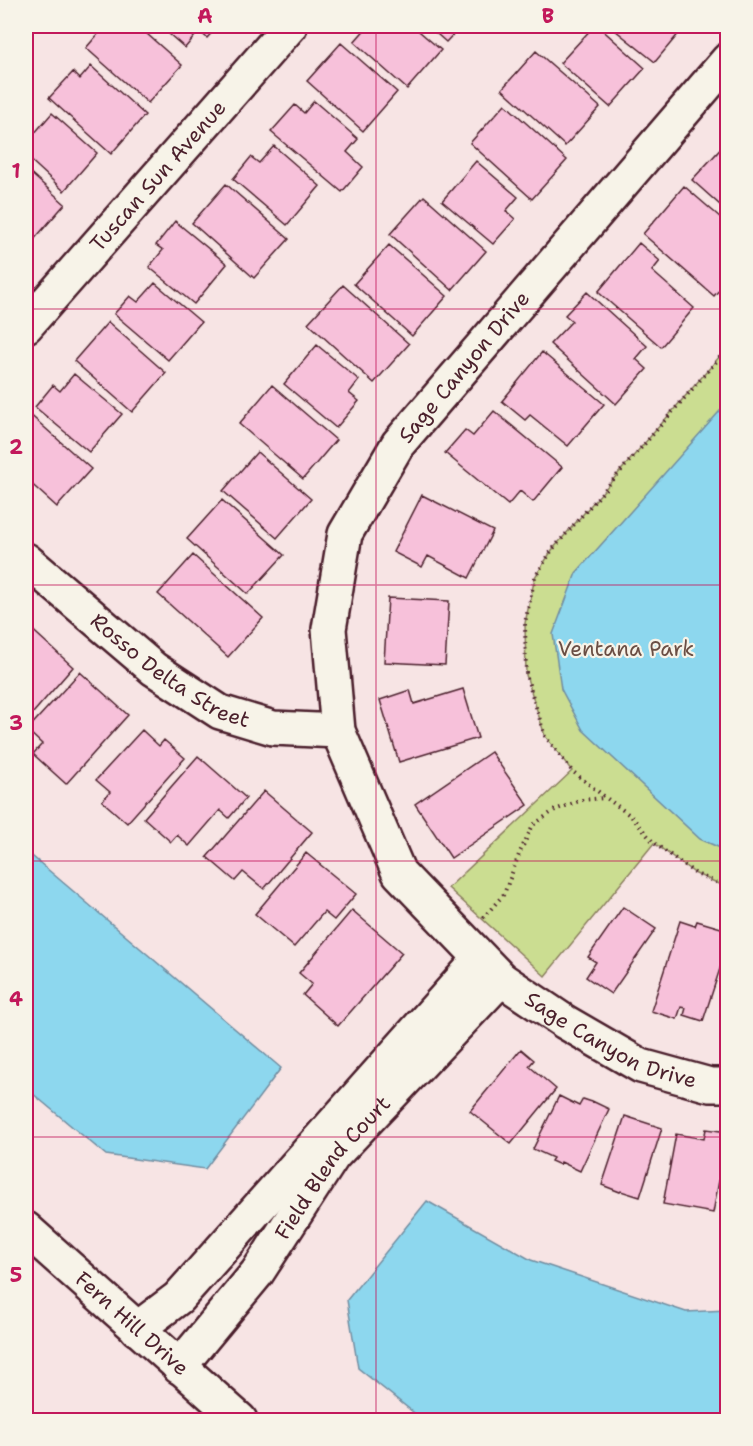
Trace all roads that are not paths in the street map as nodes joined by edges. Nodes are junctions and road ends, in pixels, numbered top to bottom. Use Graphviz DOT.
graph roads {
  1 [pos="290,26"];
  2 [pos="728,60"];
  3 [pos="26,326"];
  4 [pos="26,560"];
  5 [pos="338,731"];
  6 [pos="491,969"];
  7 [pos="728,1085"];
  8 [pos="26,1229"];
  9 [pos="137,1329"];
  10 [pos="178,1367"];
  11 [pos="240,1420"];
  1 -- 3 [label="street, Tuscan Sun Avenue"];
  2 -- 5 [label="street, Sage Canyon Drive"];
  4 -- 5 [label="street, Rosso Delta Street"];
  5 -- 6 [label="street, Sage Canyon Drive"];
  6 -- 7 [label="street, Sage Canyon Drive"];
  6 -- 9 [label="street, Field Blend Court"];
  6 -- 10 [label="street, Field Blend Court"];
  8 -- 9 [label="street, Fern Hill Drive"];
  9 -- 10 [label="street, Fern Hill Drive"];
  10 -- 11 [label="street, Fern Hill Drive"];
}
